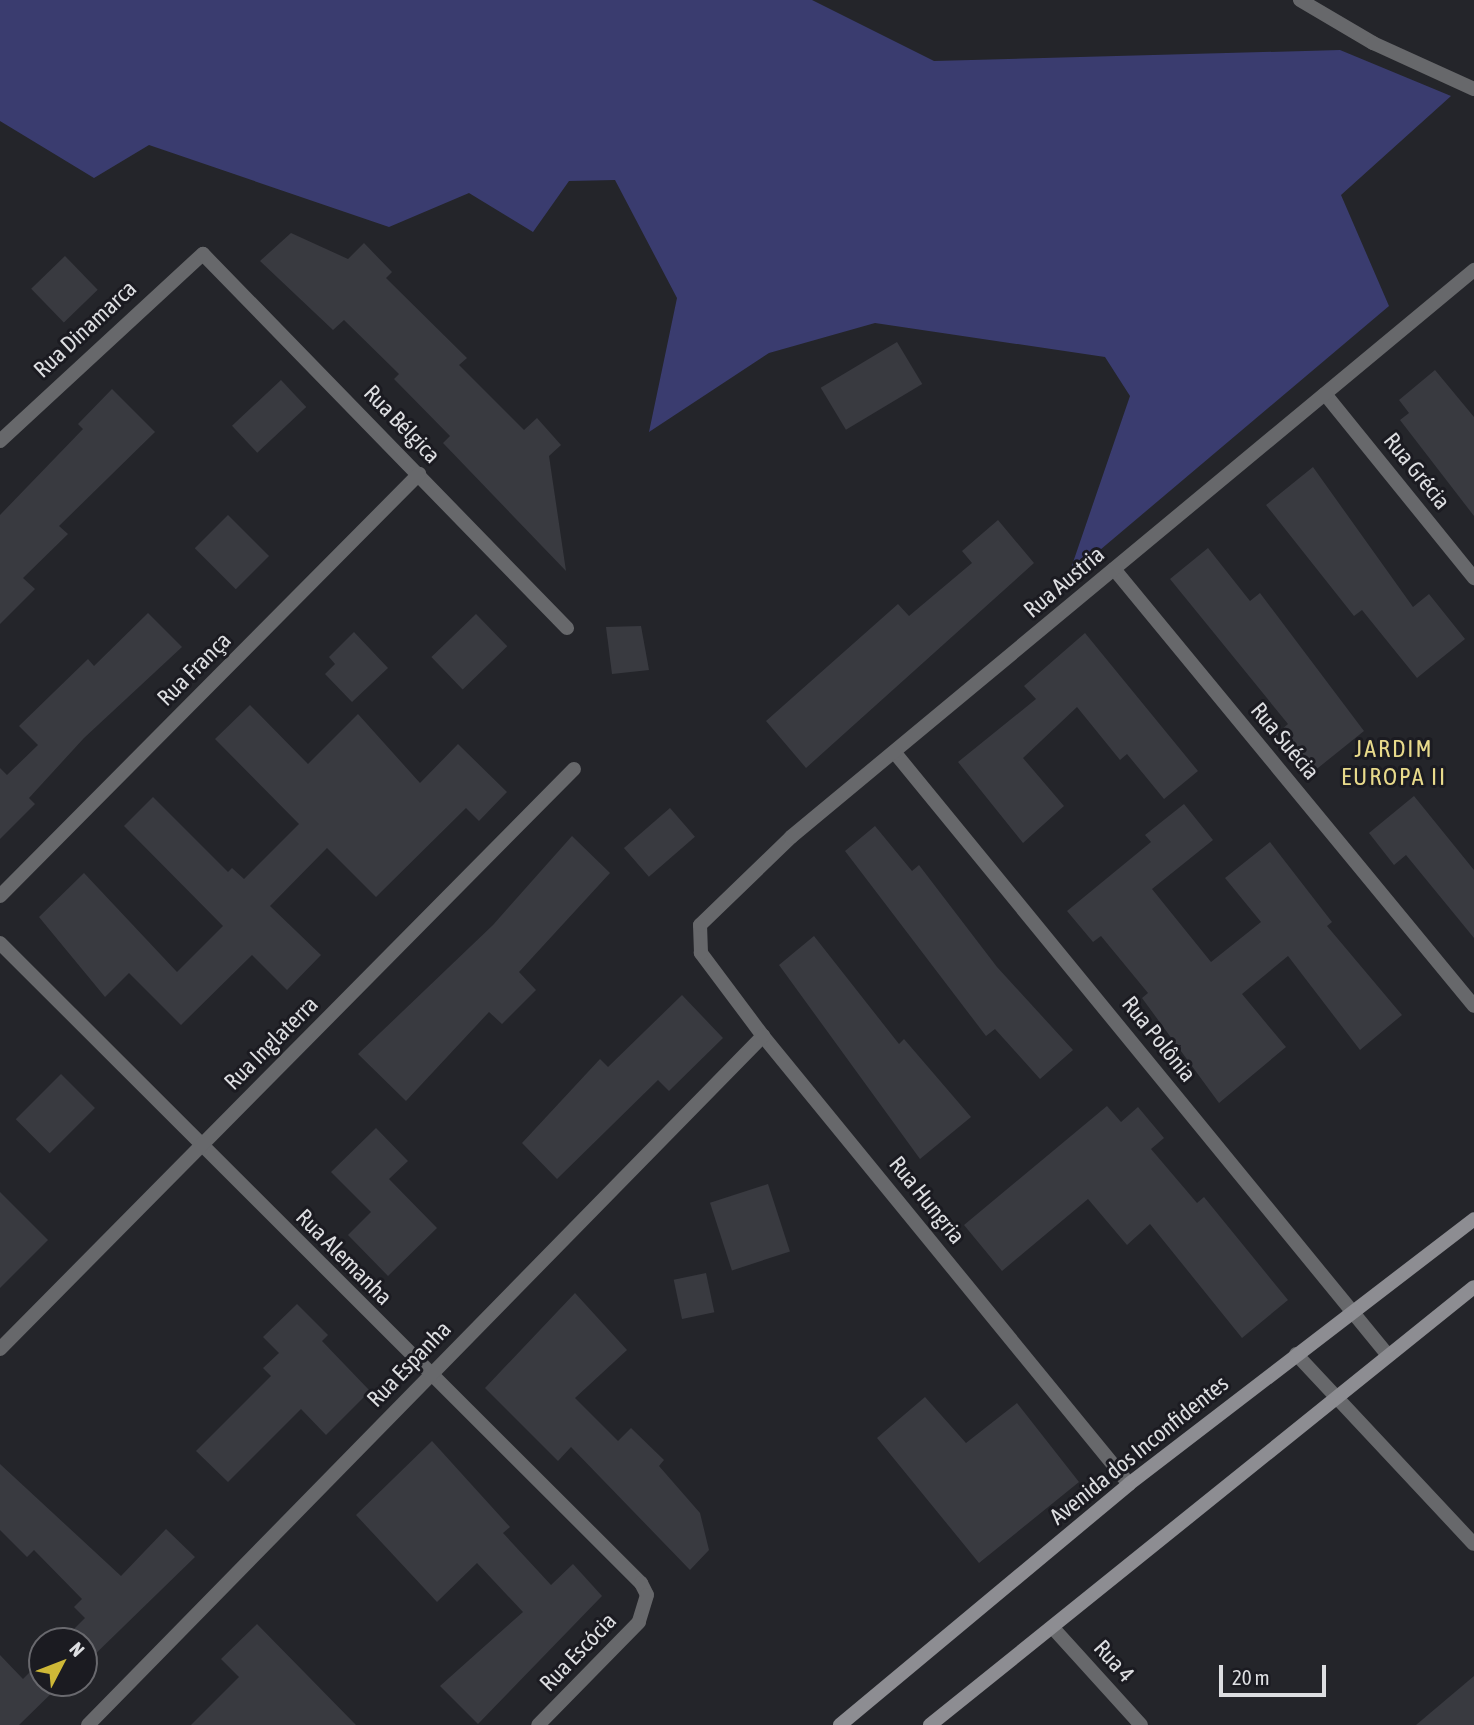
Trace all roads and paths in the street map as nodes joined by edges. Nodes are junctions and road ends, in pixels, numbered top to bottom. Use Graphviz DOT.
graph roads {
  1 [pos="1300,0"];
  2 [pos="1474,89"];
  3 [pos="203,254"];
  4 [pos="1474,270"];
  5 [pos="1325,394"];
  6 [pos="0,441"];
  7 [pos="419,474"];
  8 [pos="1114,569"];
  9 [pos="1474,578"];
  10 [pos="567,628"];
  11 [pos="895,753"];
  12 [pos="574,769"];
  13 [pos="0,896"];
  14 [pos="696,940"];
  15 [pos="0,943"];
  16 [pos="1474,1006"];
  17 [pos="763,1036"];
  18 [pos="201,1146"];
  19 [pos="1474,1219"];
  20 [pos="1474,1287"];
  21 [pos="1353,1311"];
  22 [pos="0,1349"];
  23 [pos="1296,1354"];
  24 [pos="1387,1354"];
  25 [pos="430,1376"];
  26 [pos="1334,1397"];
  27 [pos="1129,1484"];
  28 [pos="1474,1544"];
  29 [pos="645,1607"];
  30 [pos="1053,1628"];
  31 [pos="89,1725"];
  32 [pos="538,1725"];
  33 [pos="840,1725"];
  34 [pos="930,1725"];
  35 [pos="1141,1725"];
  1 -- 2 [label="street"];
  3 -- 6 [label="street, Rua Dinamarca"];
  3 -- 7 [label="street, Rua Bélgica"];
  4 -- 5 [label="street, Rua Austria"];
  5 -- 8 [label="street, Rua Austria"];
  5 -- 9 [label="street, Rua Grécia"];
  7 -- 10 [label="street, Rua Bélgica"];
  7 -- 13 [label="street, Rua França"];
  8 -- 11 [label="street, Rua Austria"];
  8 -- 16 [label="street, Rua Suécia"];
  11 -- 14 [label="street, Rua Austria"];
  11 -- 21 [label="street, Rua Polônia"];
  12 -- 18 [label="street, Rua Inglaterra"];
  14 -- 17 [label="street, Rua Hungria"];
  15 -- 18 [label="street, Rua Alemanha"];
  17 -- 25 [label="street, Rua Espanha"];
  17 -- 27 [label="street, Rua Hungria"];
  18 -- 22 [label="street, Rua Inglaterra"];
  18 -- 25 [label="street, Rua Alemanha"];
  19 -- 21 [label="street, Avenida dos Inconfidentes"];
  20 -- 24 [label="street"];
  21 -- 23 [label="street, Avenida dos Inconfidentes"];
  21 -- 24 [label="street, Rua Polônia"];
  23 -- 26 [label="street"];
  23 -- 27 [label="street, Avenida dos Inconfidentes"];
  24 -- 26 [label="street"];
  25 -- 29 [label="street, Rua Alemanha"];
  25 -- 31 [label="street, Rua Espanha"];
  26 -- 28 [label="street"];
  26 -- 30 [label="street"];
  27 -- 33 [label="street, Avenida dos Inconfidentes"];
  29 -- 32 [label="street, Rua Escócia"];
  30 -- 34 [label="street"];
  30 -- 35 [label="street, Rua 4"];
}
